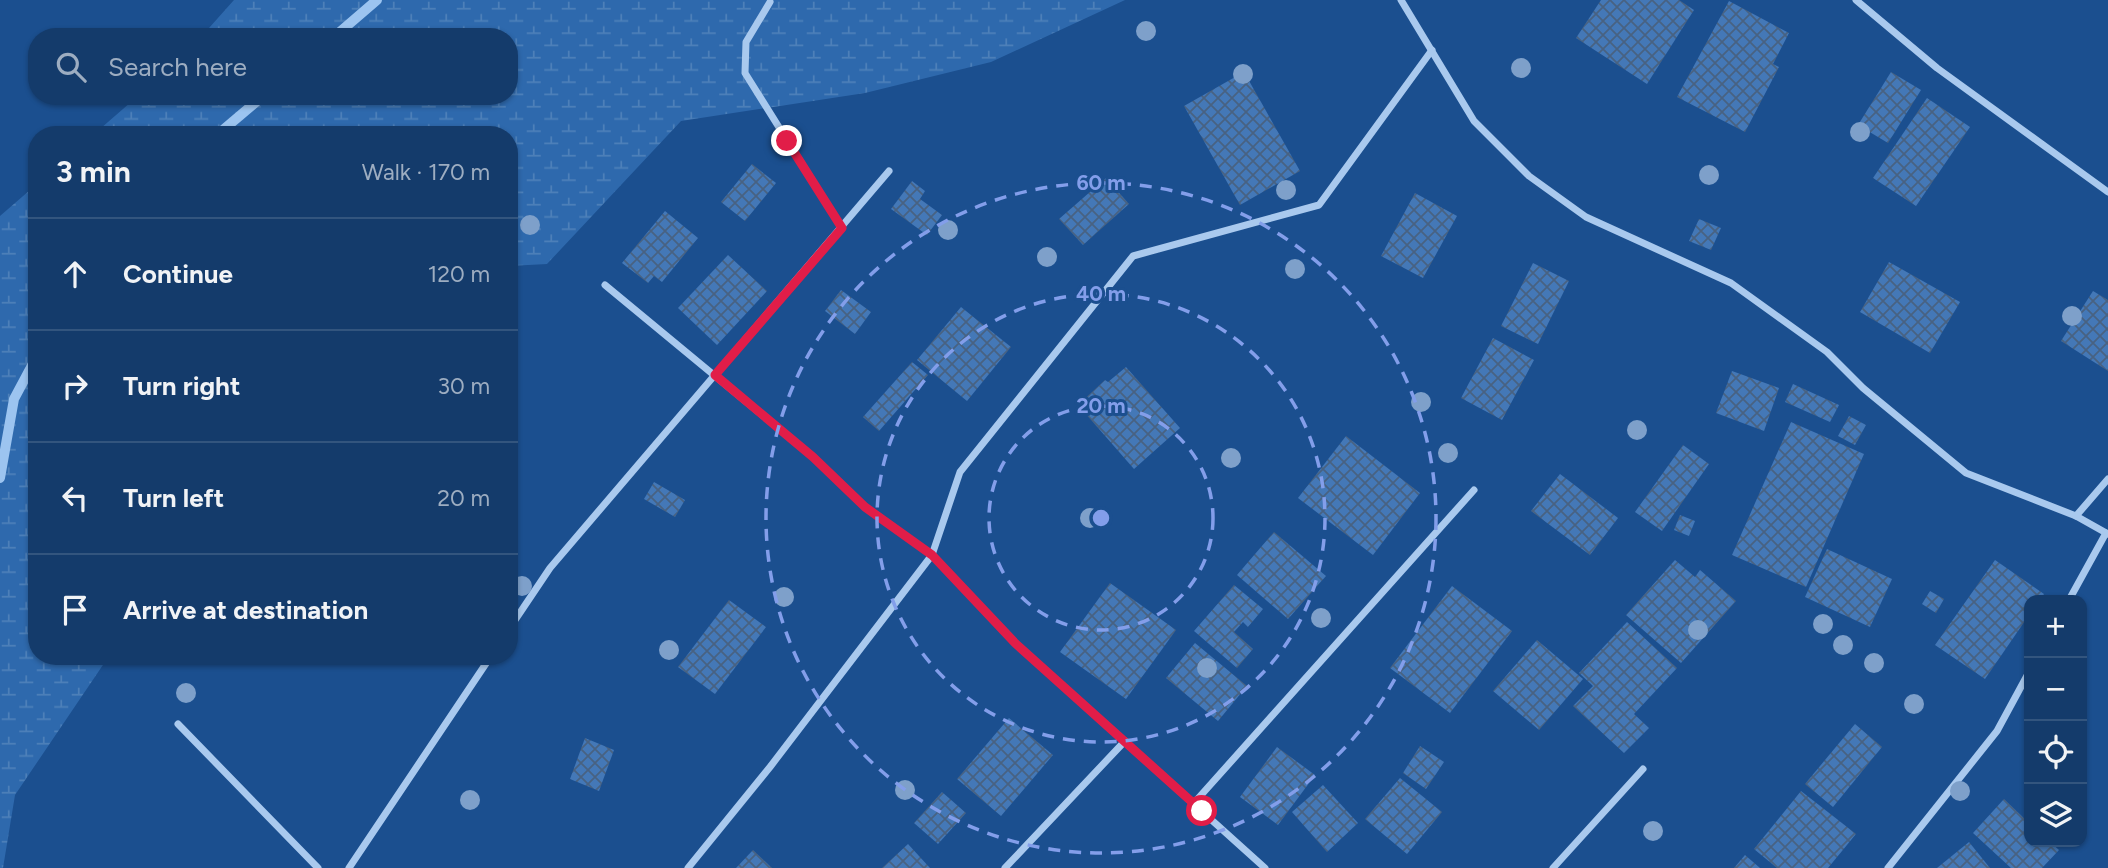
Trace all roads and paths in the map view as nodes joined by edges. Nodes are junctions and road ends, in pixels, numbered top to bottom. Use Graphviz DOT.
graph roads {
  1 [pos="1401,0"];
  2 [pos="1856,0"];
  3 [pos="770,2"];
  4 [pos="1432,50"];
  5 [pos="890,171"];
  6 [pos="2108,192"];
  7 [pos="842,228"];
  8 [pos="605,285"];
  9 [pos="715,375"];
  10 [pos="2108,479"];
  11 [pos="1474,490"];
  12 [pos="2076,516"];
  13 [pos="2107,534"];
  14 [pos="932,555"];
  15 [pos="2072,595"];
  16 [pos="518,616"];
  17 [pos="485,665"];
  18 [pos="2024,681"];
  19 [pos="178,724"];
  20 [pos="1125,741"];
  21 [pos="1643,769"];
  22 [pos="1194,803"];
  23 [pos="318,868"];
  24 [pos="349,868"];
  25 [pos="688,868"];
  26 [pos="1005,868"];
  27 [pos="1265,868"];
  28 [pos="1553,868"];
  29 [pos="1888,868"];
  1 -- 4 [label="street"];
  2 -- 6 [label="street"];
  3 -- 7 [label="street"];
  4 -- 12 [label="street"];
  4 -- 14 [label="street"];
  5 -- 7 [label="street"];
  7 -- 9 [label="street"];
  8 -- 9 [label="street"];
  9 -- 14 [label="street"];
  9 -- 16 [label="street"];
  10 -- 12 [label="street"];
  11 -- 22 [label="street"];
  12 -- 13 [label="street"];
  13 -- 15 [label="street"];
  14 -- 20 [label="street"];
  14 -- 25 [label="street"];
  17 -- 24 [label="street"];
  18 -- 29 [label="street"];
  19 -- 23 [label="street"];
  20 -- 22 [label="street"];
  20 -- 26 [label="street"];
  21 -- 28 [label="street"];
  22 -- 27 [label="street"];
}
